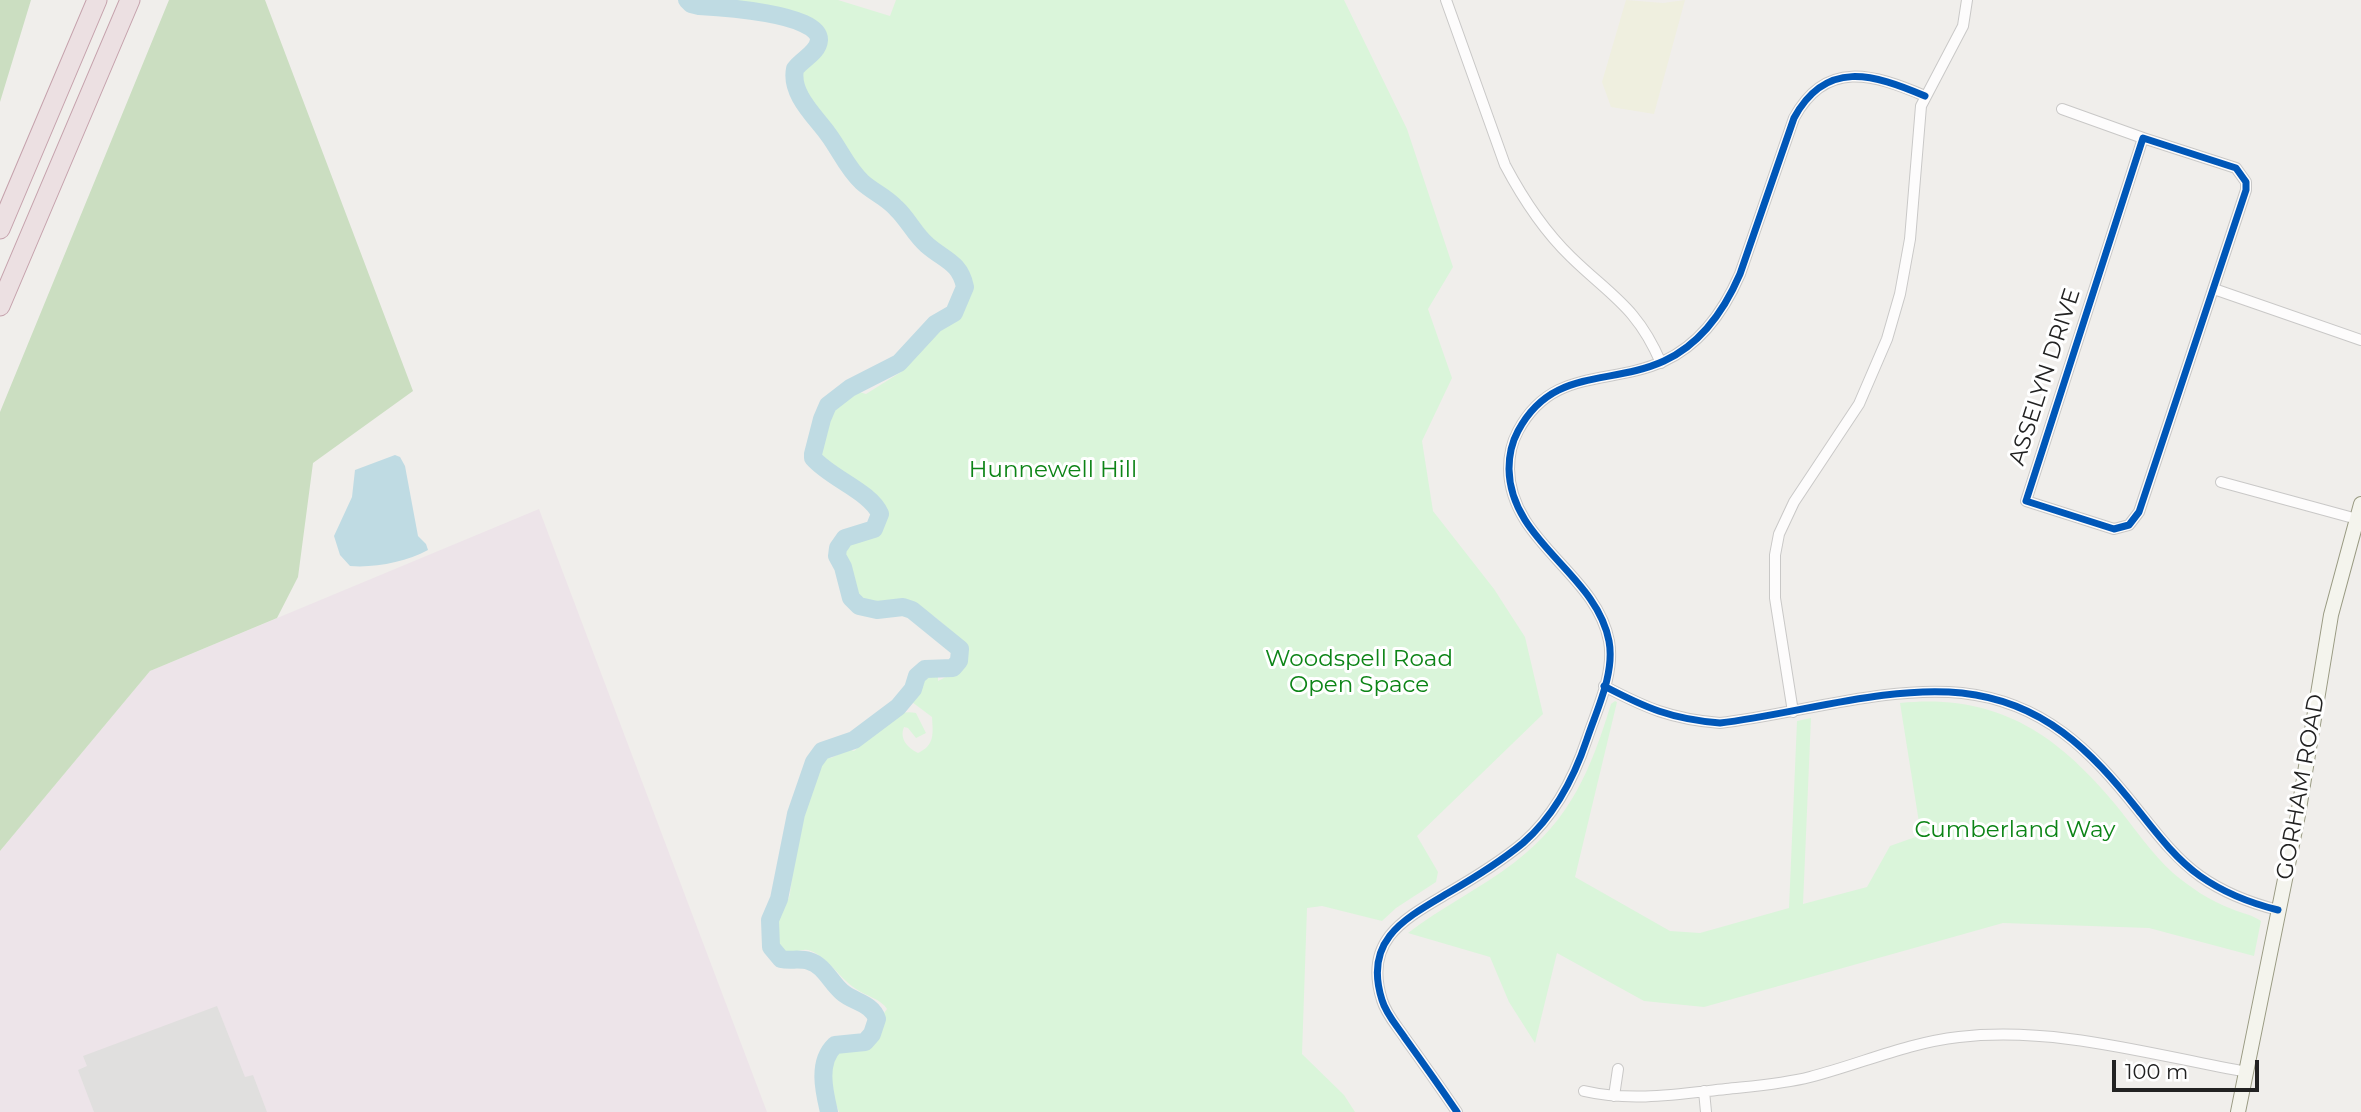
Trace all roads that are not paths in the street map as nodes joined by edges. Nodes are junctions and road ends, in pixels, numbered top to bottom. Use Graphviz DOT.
graph roads {
  1 [pos="97,0"];
  2 [pos="130,0"];
  3 [pos="1446,0"];
  4 [pos="1967,0"];
  5 [pos="1925,96"];
  6 [pos="2062,109"];
  7 [pos="2143,138"];
  8 [pos="0,229"];
  9 [pos="2214,289"];
  10 [pos="0,306"];
  11 [pos="2361,340"];
  12 [pos="1661,363"];
  13 [pos="2221,482"];
  14 [pos="2361,504"];
  15 [pos="2357,519"];
  16 [pos="1604,686"];
  17 [pos="1793,712"];
  18 [pos="2278,910"];
  19 [pos="1618,1069"];
  20 [pos="2247,1072"];
  21 [pos="1584,1091"];
  22 [pos="1704,1091"];
  23 [pos="1614,1096"];
  24 [pos="1457,1112"];
  25 [pos="1706,1112"];
  26 [pos="2238,1112"];
  1 -- 8 [label="highway"];
  2 -- 10 [label="highway"];
  3 -- 12 [label="street"];
  4 -- 5 [label="street"];
  5 -- 12 [label="street"];
  5 -- 17 [label="street"];
  6 -- 7 [label="street, ASSELYN DRIVE"];
  7 -- 9 [label="street, ASSELYN DRIVE"];
  7 -- 9 [label="street, ASSELYN DRIVE"];
  9 -- 11 [label="street"];
  12 -- 16 [label="street"];
  13 -- 15 [label="street"];
  14 -- 15 [label="main road, GORHAM ROAD"];
  15 -- 18 [label="main road, GORHAM ROAD"];
  16 -- 17 [label="street"];
  16 -- 24 [label="street"];
  17 -- 18 [label="street"];
  18 -- 20 [label="main road, GORHAM ROAD"];
  19 -- 23 [label="street"];
  20 -- 22 [label="street"];
  20 -- 26 [label="main road, GORHAM ROAD"];
  21 -- 23 [label="street"];
  22 -- 23 [label="street"];
  22 -- 25 [label="street"];
}
